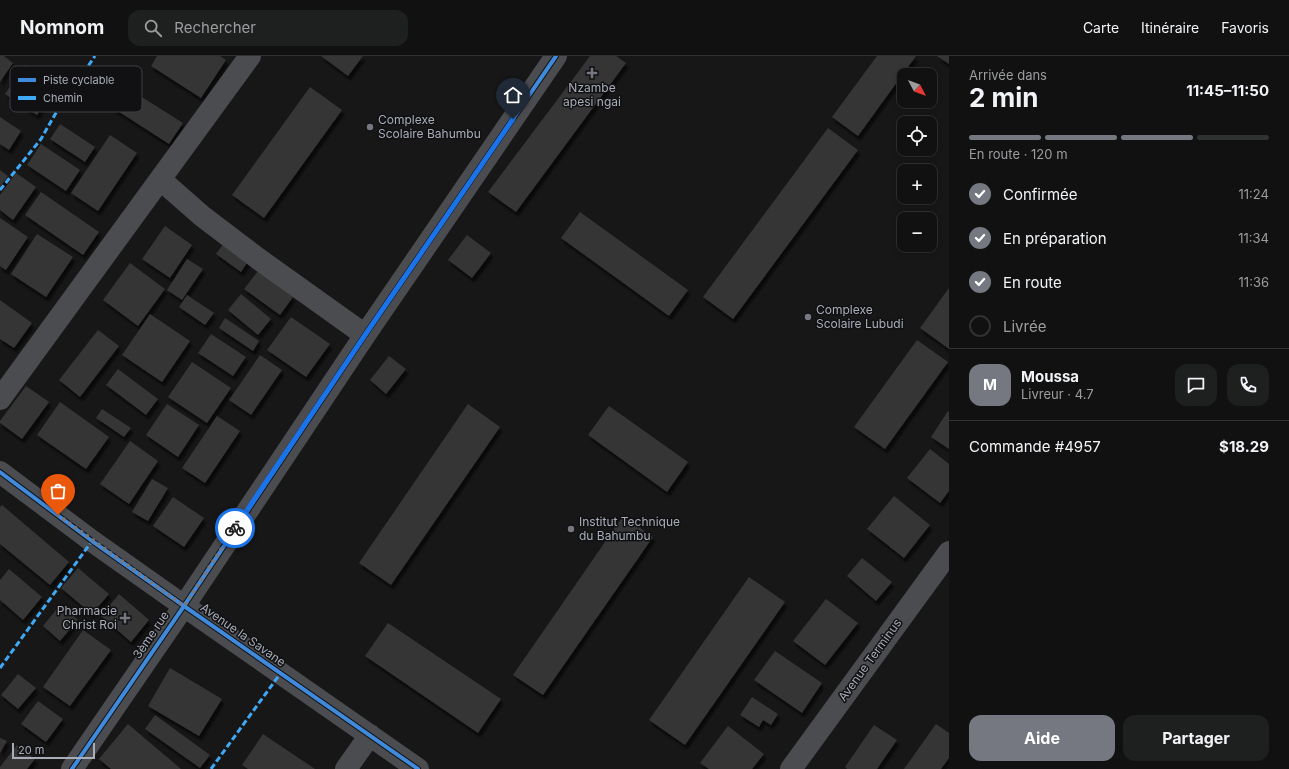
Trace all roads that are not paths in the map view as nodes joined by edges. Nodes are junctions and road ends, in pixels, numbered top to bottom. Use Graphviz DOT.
graph roads {
  1 [pos="250,56"];
  2 [pos="556,56"];
  3 [pos="161,180"];
  4 [pos="365,335"];
  5 [pos="0,399"];
  6 [pos="0,473"];
  7 [pos="949,552"];
  8 [pos="184,606"];
  9 [pos="370,735"];
  10 [pos="72,769"];
  11 [pos="346,769"];
  12 [pos="418,769"];
  13 [pos="791,769"];
  1 -- 3 [label="street"];
  2 -- 4 [label="street, 3ème rue"];
  3 -- 4 [label="street"];
  3 -- 5 [label="street"];
  4 -- 8 [label="street, 3ème rue"];
  6 -- 8 [label="street, Avenue la Savane"];
  7 -- 13 [label="street, Avenue Terminus"];
  8 -- 9 [label="street, Avenue la Savane"];
  8 -- 10 [label="street, 3ème rue"];
  9 -- 11 [label="street"];
  9 -- 12 [label="street, Avenue la Savane"];
}
